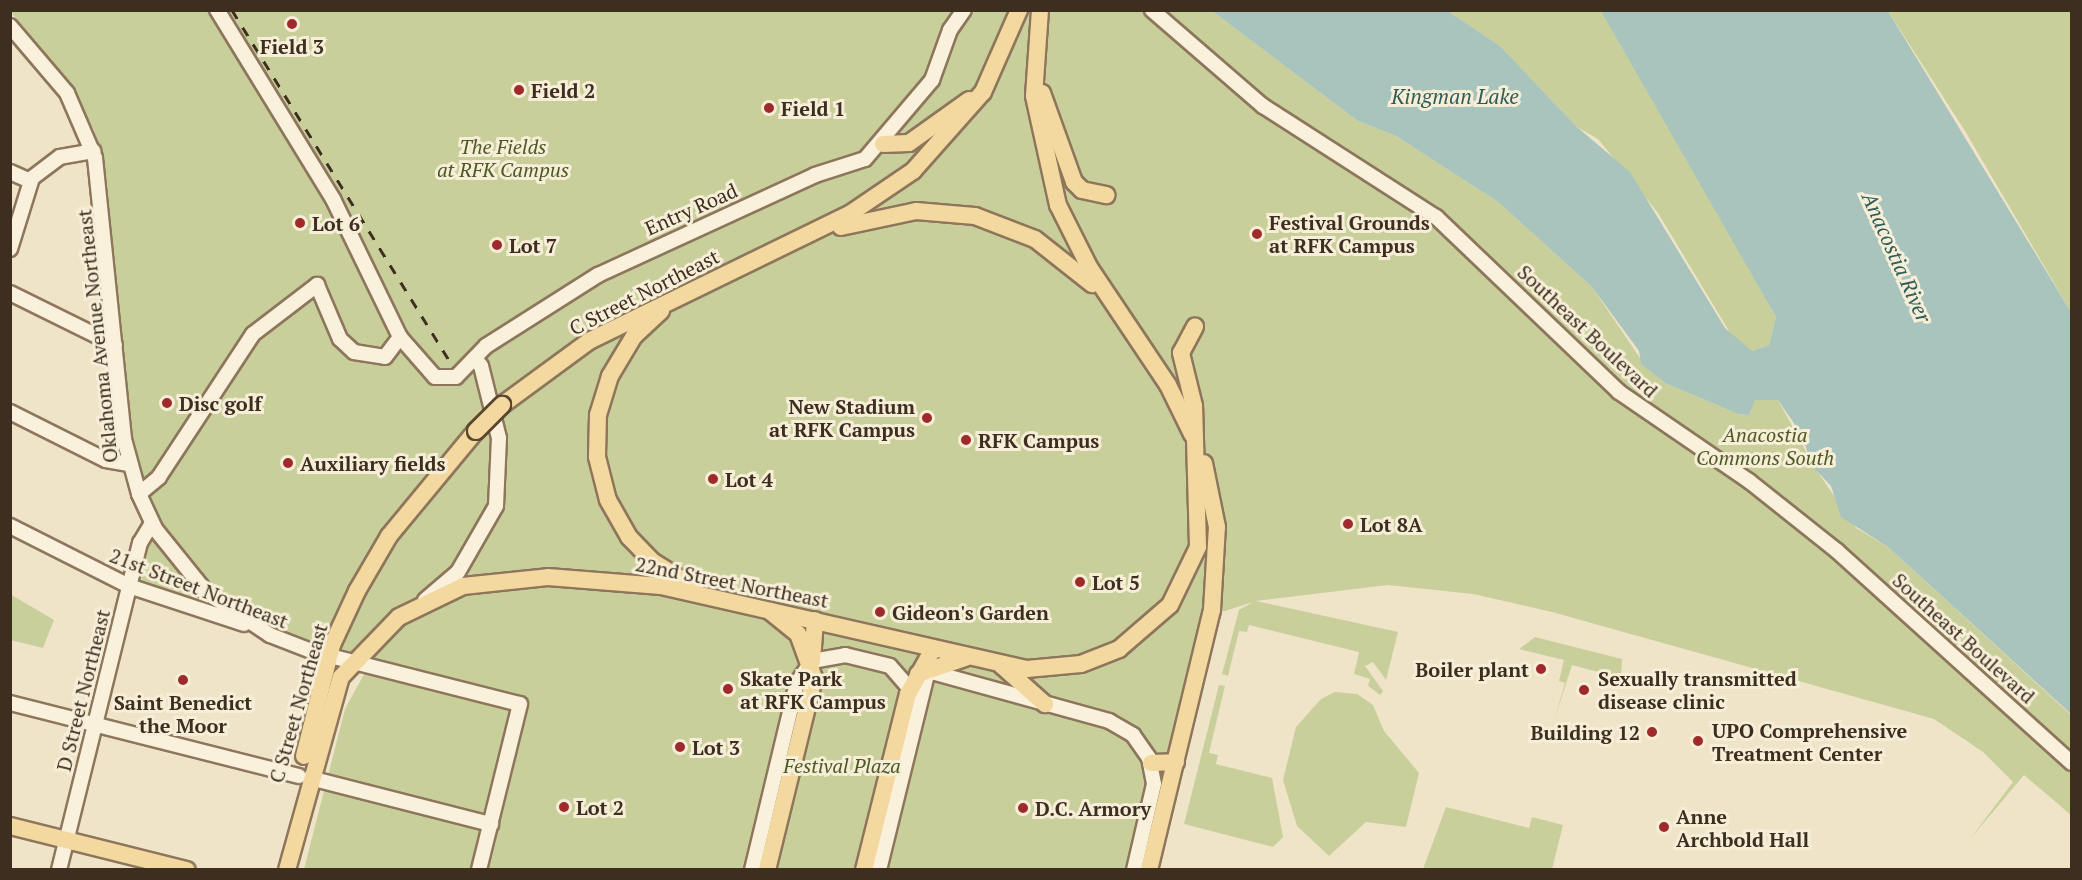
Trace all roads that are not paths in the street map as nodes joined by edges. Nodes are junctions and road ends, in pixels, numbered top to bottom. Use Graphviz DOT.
graph roads {
  1 [pos="217,10"];
  2 [pos="964,10"];
  3 [pos="1020,10"];
  4 [pos="1040,10"];
  5 [pos="1152,10"];
  6 [pos="10,26"];
  7 [pos="1035,40"];
  8 [pos="998,64"];
  9 [pos="883,144"];
  10 [pos="93,151"];
  11 [pos="10,172"];
  12 [pos="30,181"];
  13 [pos="1106,195"];
  14 [pos="793,243"];
  15 [pos="10,249"];
  16 [pos="10,293"];
  17 [pos="667,304"];
  18 [pos="1114,306"];
  19 [pos="1195,327"];
  20 [pos="400,337"];
  21 [pos="115,345"];
  22 [pos="475,358"];
  23 [pos="10,412"];
  24 [pos="1194,438"];
  25 [pos="129,464"];
  26 [pos="1206,491"];
  27 [pos="139,494"];
  28 [pos="152,523"];
  29 [pos="10,526"];
  30 [pos="645,555"];
  31 [pos="129,586"];
  32 [pos="661,586"];
  33 [pos="709,595"];
  34 [pos="424,601"];
  35 [pos="765,609"];
  36 [pos="816,620"];
  37 [pos="249,624"];
  38 [pos="933,649"];
  39 [pos="329,656"];
  40 [pos="967,657"];
  41 [pos="352,662"];
  42 [pos="812,662"];
  43 [pos="1000,665"];
  44 [pos="919,678"];
  45 [pos="10,703"];
  46 [pos="1046,704"];
  47 [pos="95,724"];
  48 [pos="1176,762"];
  49 [pos="1151,763"];
  50 [pos="2072,763"];
  51 [pos="890,766"];
  52 [pos="304,777"];
  53 [pos="899,785"];
  54 [pos="763,823"];
  55 [pos="491,824"];
  56 [pos="10,826"];
  57 [pos="66,841"];
  58 [pos="773,845"];
  59 [pos="1147,848"];
  60 [pos="59,870"];
  61 [pos="187,870"];
  62 [pos="275,870"];
  63 [pos="287,870"];
  64 [pos="479,870"];
  65 [pos="752,870"];
  66 [pos="767,870"];
  67 [pos="864,870"];
  68 [pos="879,870"];
  69 [pos="1134,870"];
  70 [pos="1149,870"];
  1 -- 20 [label="street, Entry Road"];
  2 -- 9 [label="street, Entry Road"];
  3 -- 8 [label="main road, C Street Northeast"];
  4 -- 7 [label="main road"];
  5 -- 50 [label="street, Southeast Boulevard"];
  6 -- 10 [label="street, Oklahoma Avenue Northeast"];
  7 -- 13 [label="main road"];
  7 -- 18 [label="main road"];
  8 -- 9 [label="main road"];
  8 -- 14 [label="main road, C Street Northeast"];
  9 -- 22 [label="street, Entry Road"];
  10 -- 12 [label="street"];
  10 -- 21 [label="street, Oklahoma Avenue Northeast"];
  11 -- 12 [label="street"];
  12 -- 15 [label="street"];
  14 -- 17 [label="main road, C Street Northeast"];
  14 -- 18 [label="main road"];
  16 -- 21 [label="street"];
  17 -- 30 [label="main road"];
  17 -- 39 [label="main road, C Street Northeast, bridge"];
  18 -- 24 [label="main road"];
  19 -- 24 [label="main road"];
  20 -- 22 [label="street, Entry Road"];
  20 -- 27 [label="street"];
  21 -- 25 [label="street, Oklahoma Avenue Northeast"];
  22 -- 34 [label="street"];
  23 -- 25 [label="street"];
  24 -- 26 [label="main road"];
  25 -- 27 [label="street, Oklahoma Avenue Northeast"];
  26 -- 43 [label="main road, 22nd Street Northeast"];
  26 -- 48 [label="main road"];
  27 -- 28 [label="street, Oklahoma Avenue Northeast"];
  28 -- 31 [label="street, D Street Northeast"];
  28 -- 37 [label="street, Oklahoma Avenue Northeast"];
  29 -- 31 [label="street, 21st Street Northeast"];
  30 -- 32 [label="main road"];
  30 -- 33 [label="main road"];
  31 -- 37 [label="street, 21st Street Northeast"];
  31 -- 47 [label="street, D Street Northeast"];
  32 -- 33 [label="main road, 22nd Street Northeast"];
  32 -- 34 [label="main road, 22nd Street Northeast"];
  33 -- 35 [label="main road, 22nd Street Northeast"];
  34 -- 41 [label="main road, 22nd Street Northeast"];
  35 -- 36 [label="main road, 22nd Street Northeast"];
  35 -- 42 [label="main road"];
  36 -- 38 [label="main road, 22nd Street Northeast"];
  36 -- 42 [label="main road"];
  37 -- 39 [label="street, 21st Street Northeast"];
  38 -- 40 [label="main road, 22nd Street Northeast"];
  38 -- 44 [label="main road"];
  39 -- 41 [label="street, 21st Street Northeast"];
  39 -- 52 [label="main road, C Street Northeast"];
  40 -- 43 [label="main road, 22nd Street Northeast"];
  40 -- 44 [label="main road"];
  41 -- 52 [label="main road, C Street Northeast"];
  41 -- 55 [label="street, 21st Street Northeast"];
  42 -- 44 [label="street"];
  42 -- 54 [label="street"];
  42 -- 58 [label="main road"];
  43 -- 46 [label="main road"];
  44 -- 46 [label="street"];
  44 -- 51 [label="main road"];
  44 -- 53 [label="street"];
  45 -- 47 [label="street"];
  46 -- 49 [label="street"];
  47 -- 52 [label="street"];
  47 -- 57 [label="street, D Street Northeast"];
  48 -- 49 [label="main road"];
  48 -- 59 [label="main road"];
  49 -- 59 [label="street"];
  51 -- 53 [label="main road"];
  51 -- 67 [label="main road"];
  52 -- 55 [label="street"];
  52 -- 62 [label="main road, C Street Northeast"];
  52 -- 63 [label="main road, C Street Northeast"];
  53 -- 68 [label="street"];
  54 -- 58 [label="main road"];
  54 -- 65 [label="street"];
  55 -- 64 [label="street"];
  56 -- 57 [label="main road"];
  57 -- 60 [label="street, D Street Northeast"];
  57 -- 61 [label="main road"];
  58 -- 66 [label="main road"];
  59 -- 69 [label="street"];
  59 -- 70 [label="main road"];
}
